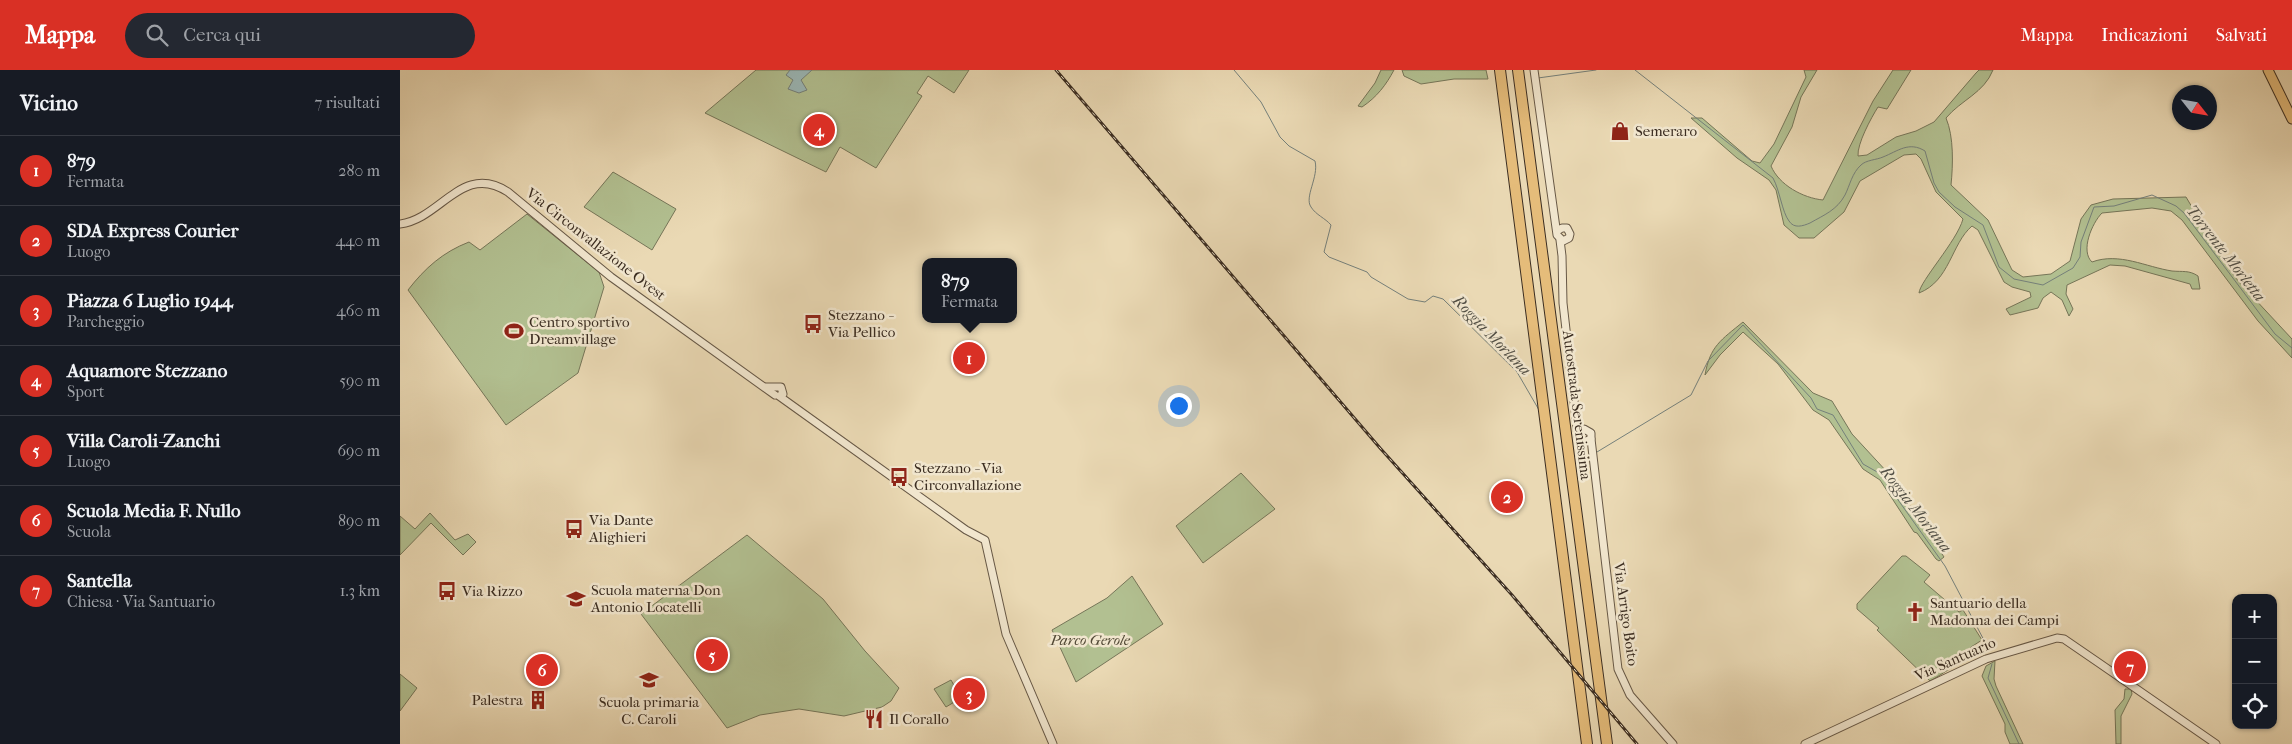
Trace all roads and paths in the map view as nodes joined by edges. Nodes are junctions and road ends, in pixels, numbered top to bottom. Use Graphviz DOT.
graph roads {
  1 [pos="1500,70"];
  2 [pos="1518,70"];
  3 [pos="1534,70"];
  4 [pos="2268,70"];
  5 [pos="2292,119"];
  6 [pos="1554,208"];
  7 [pos="400,224"];
  8 [pos="1565,228"];
  9 [pos="1557,231"];
  10 [pos="1563,240"];
  11 [pos="1582,431"];
  12 [pos="1587,440"];
  13 [pos="1053,744"];
  14 [pos="1587,744"];
  15 [pos="1606,744"];
  16 [pos="1674,744"];
  17 [pos="1805,744"];
  18 [pos="2216,744"];
  1 -- 14 [label="highway"];
  2 -- 15 [label="highway, Autostrada Serenissima"];
  3 -- 6 [label="street, Via Arrigo Boito"];
  4 -- 5 [label="main road"];
  6 -- 8 [label="street, Via Arrigo Boito"];
  6 -- 9 [label="street, Via Arrigo Boito"];
  7 -- 13 [label="street, Via Circonvallazione Ovest"];
  8 -- 9 [label="street"];
  8 -- 10 [label="street, Via Arrigo Boito"];
  9 -- 10 [label="street, Via Arrigo Boito"];
  10 -- 11 [label="street, Via Arrigo Boito"];
  11 -- 12 [label="street, Via Arrigo Boito"];
  11 -- 12 [label="street, Via Arrigo Boito"];
  12 -- 16 [label="street, Via Arrigo Boito"];
  17 -- 18 [label="street, Via Santuario"];
}
